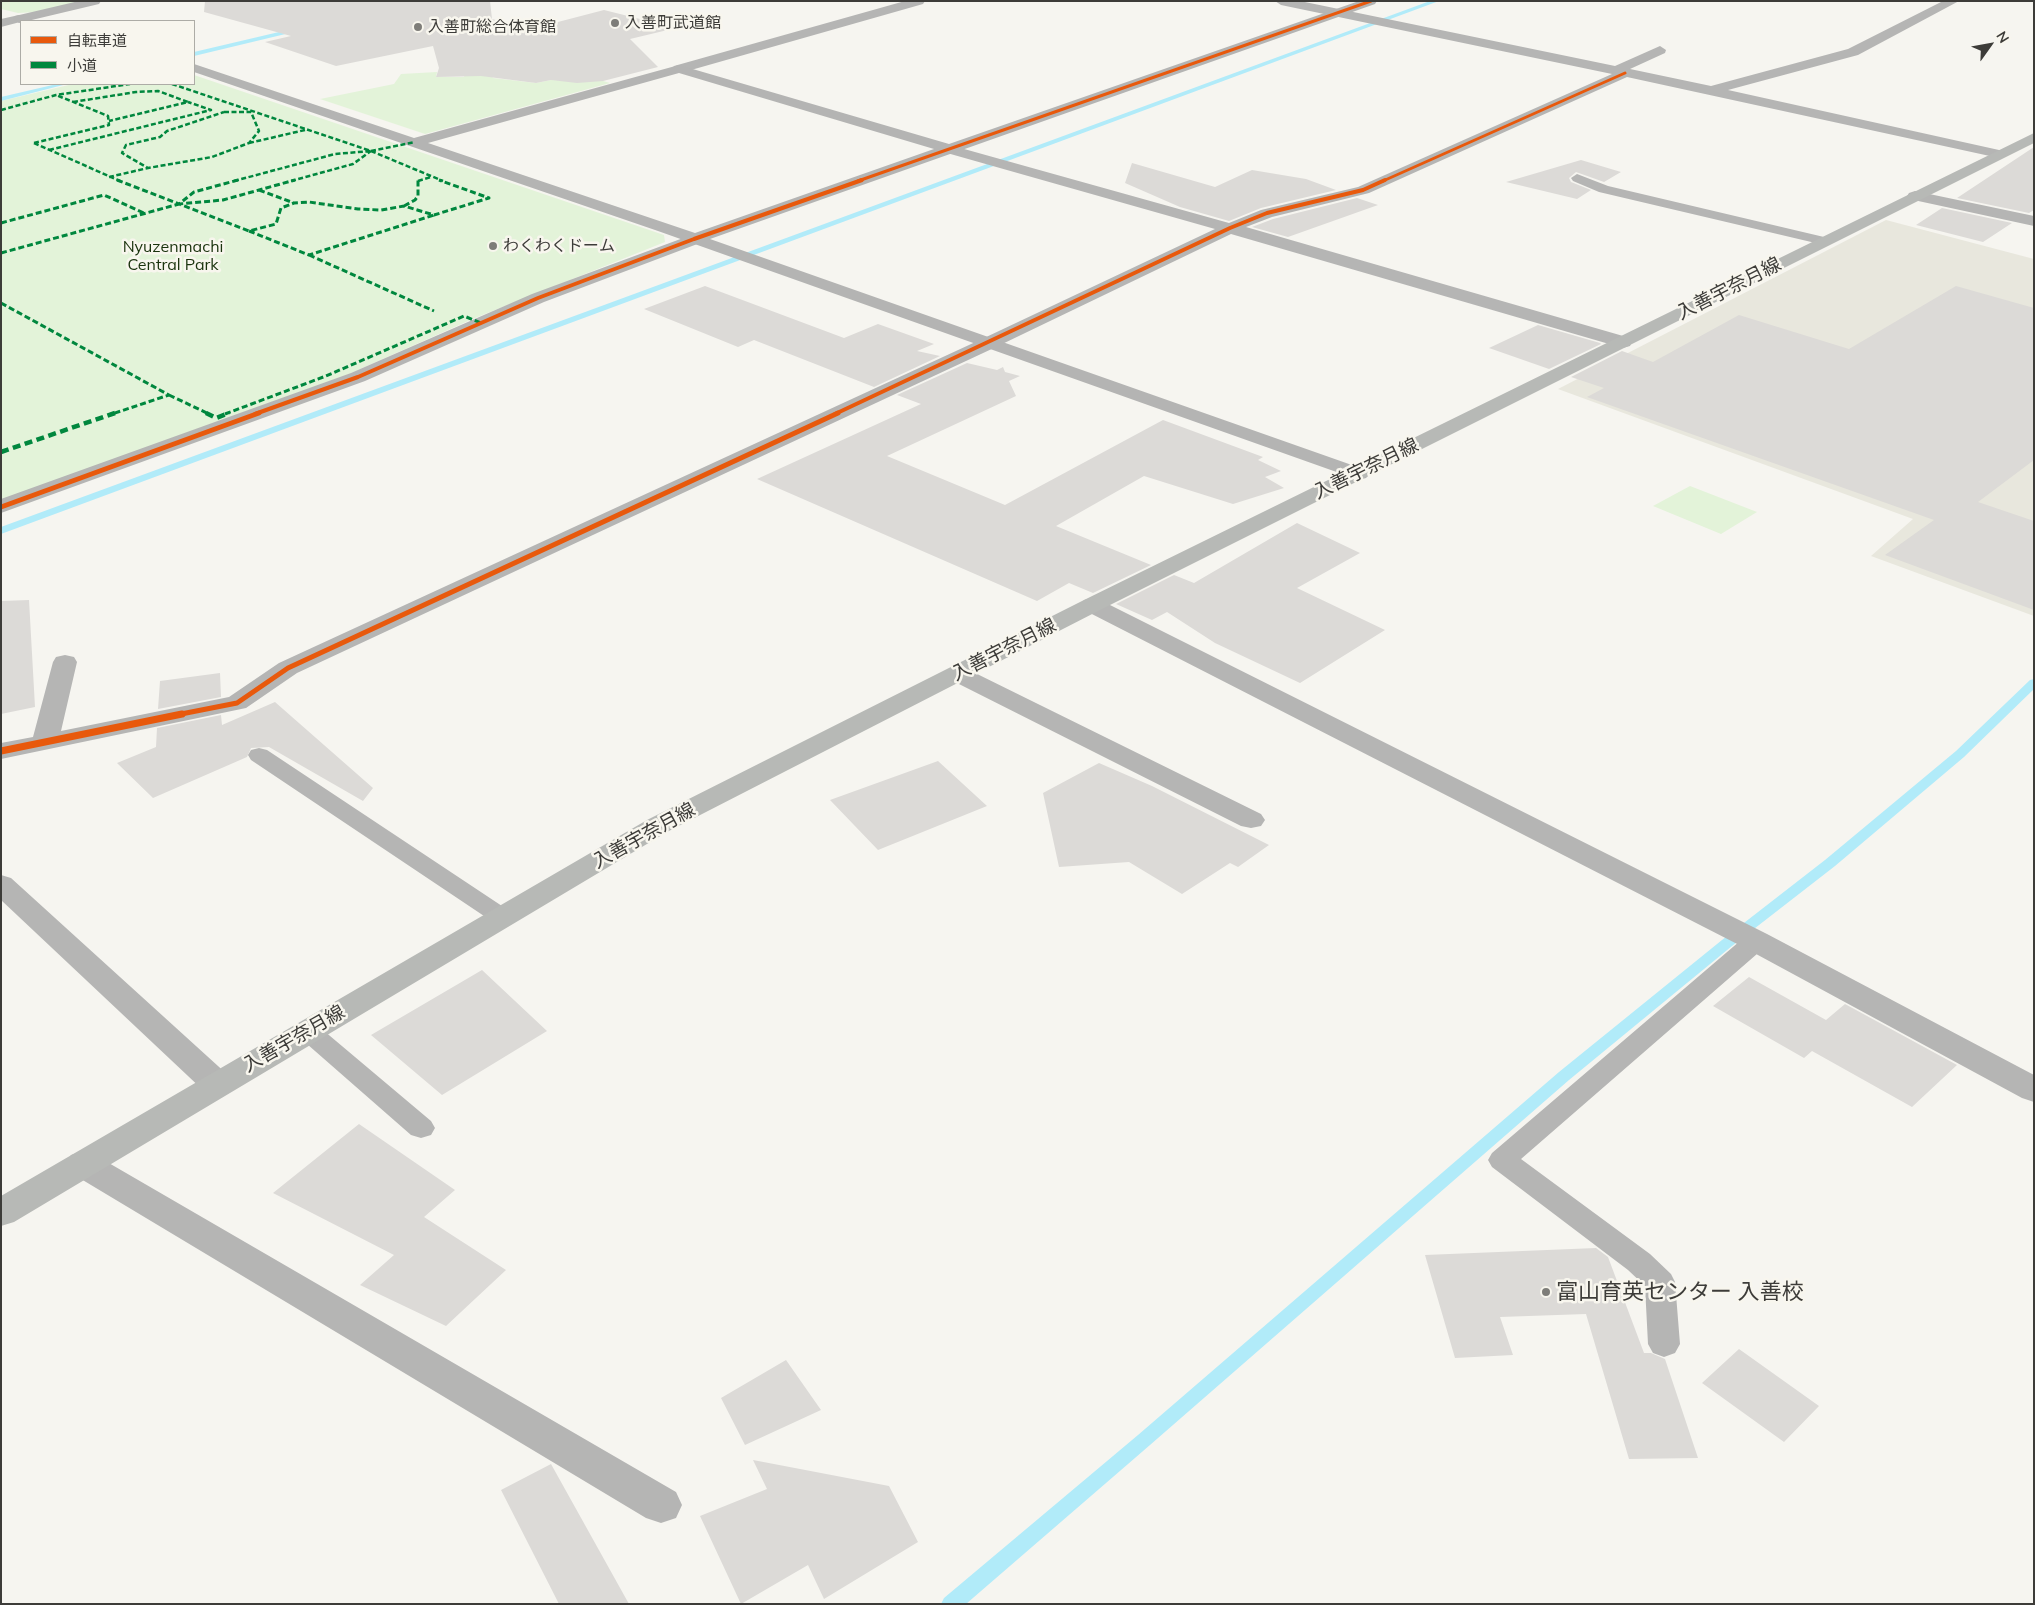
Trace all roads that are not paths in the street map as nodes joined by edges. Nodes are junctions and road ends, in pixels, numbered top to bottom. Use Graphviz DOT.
graph roads {
  1 [pos="95,1"];
  2 [pos="919,1"];
  3 [pos="1280,1"];
  4 [pos="1371,1"];
  5 [pos="1953,1"];
  6 [pos="1338,13"];
  7 [pos="1,14"];
  8 [pos="20,20"];
  9 [pos="23,20"];
  10 [pos="1,23"];
  11 [pos="1660,50"];
  12 [pos="195,68"];
  13 [pos="678,69"];
  14 [pos="1621,72"];
  15 [pos="1710,90"];
  16 [pos="2034,137"];
  17 [pos="415,142"];
  18 [pos="952,150"];
  19 [pos="1999,154"];
  20 [pos="1577,178"];
  21 [pos="1916,196"];
  22 [pos="2034,221"];
  23 [pos="1230,228"];
  24 [pos="694,239"];
  25 [pos="1824,241"];
  26 [pos="1623,342"];
  27 [pos="989,343"];
  28 [pos="1359,474"];
  29 [pos="1,508"];
  30 [pos="1092,605"];
  31 [pos="65,662"];
  32 [pos="958,674"];
  33 [pos="45,742"];
  34 [pos="1,751"];
  35 [pos="259,755"];
  36 [pos="1251,820"];
  37 [pos="1,884"];
  38 [pos="502,917"];
  39 [pos="1756,941"];
  40 [pos="308,1031"];
  41 [pos="217,1084"];
  42 [pos="2034,1090"];
  43 [pos="421,1128"];
  44 [pos="83,1164"];
  45 [pos="1,1213"];
  46 [pos="1664,1344"];
  47 [pos="661,1505"];
  1 -- 9 [label="street"];
  2 -- 13 [label="street"];
  3 -- 6 [label="street"];
  4 -- 6 [label="street"];
  5 -- 15 [label="street"];
  6 -- 14 [label="street"];
  6 -- 18 [label="street"];
  7 -- 9 [label="street"];
  8 -- 10 [label="street"];
  11 -- 14 [label="street"];
  12 -- 17 [label="street"];
  13 -- 17 [label="street"];
  13 -- 18 [label="street"];
  14 -- 15 [label="street"];
  14 -- 23 [label="street"];
  15 -- 19 [label="street"];
  16 -- 19 [label="main road, 入善宇奈月線"];
  17 -- 24 [label="street"];
  18 -- 23 [label="street"];
  18 -- 24 [label="street"];
  19 -- 21 [label="main road, 入善宇奈月線"];
  20 -- 25 [label="lane"];
  21 -- 22 [label="street"];
  21 -- 25 [label="main road, 入善宇奈月線"];
  23 -- 26 [label="street"];
  23 -- 27 [label="street"];
  24 -- 27 [label="street"];
  24 -- 29 [label="street"];
  25 -- 26 [label="main road, 入善宇奈月線"];
  26 -- 28 [label="main road, 入善宇奈月線"];
  27 -- 28 [label="street"];
  27 -- 33 [label="street"];
  28 -- 30 [label="main road, 入善宇奈月線"];
  30 -- 32 [label="main road, 入善宇奈月線"];
  30 -- 39 [label="street"];
  31 -- 33 [label="street"];
  32 -- 36 [label="street"];
  32 -- 38 [label="main road, 入善宇奈月線"];
  33 -- 34 [label="street"];
  35 -- 38 [label="lane"];
  37 -- 41 [label="street"];
  38 -- 40 [label="main road, 入善宇奈月線"];
  39 -- 42 [label="street"];
  39 -- 46 [label="lane"];
  40 -- 41 [label="main road, 入善宇奈月線"];
  40 -- 43 [label="lane"];
  41 -- 44 [label="main road, 入善宇奈月線"];
  44 -- 45 [label="main road, 入善宇奈月線"];
  44 -- 47 [label="street"];
}
